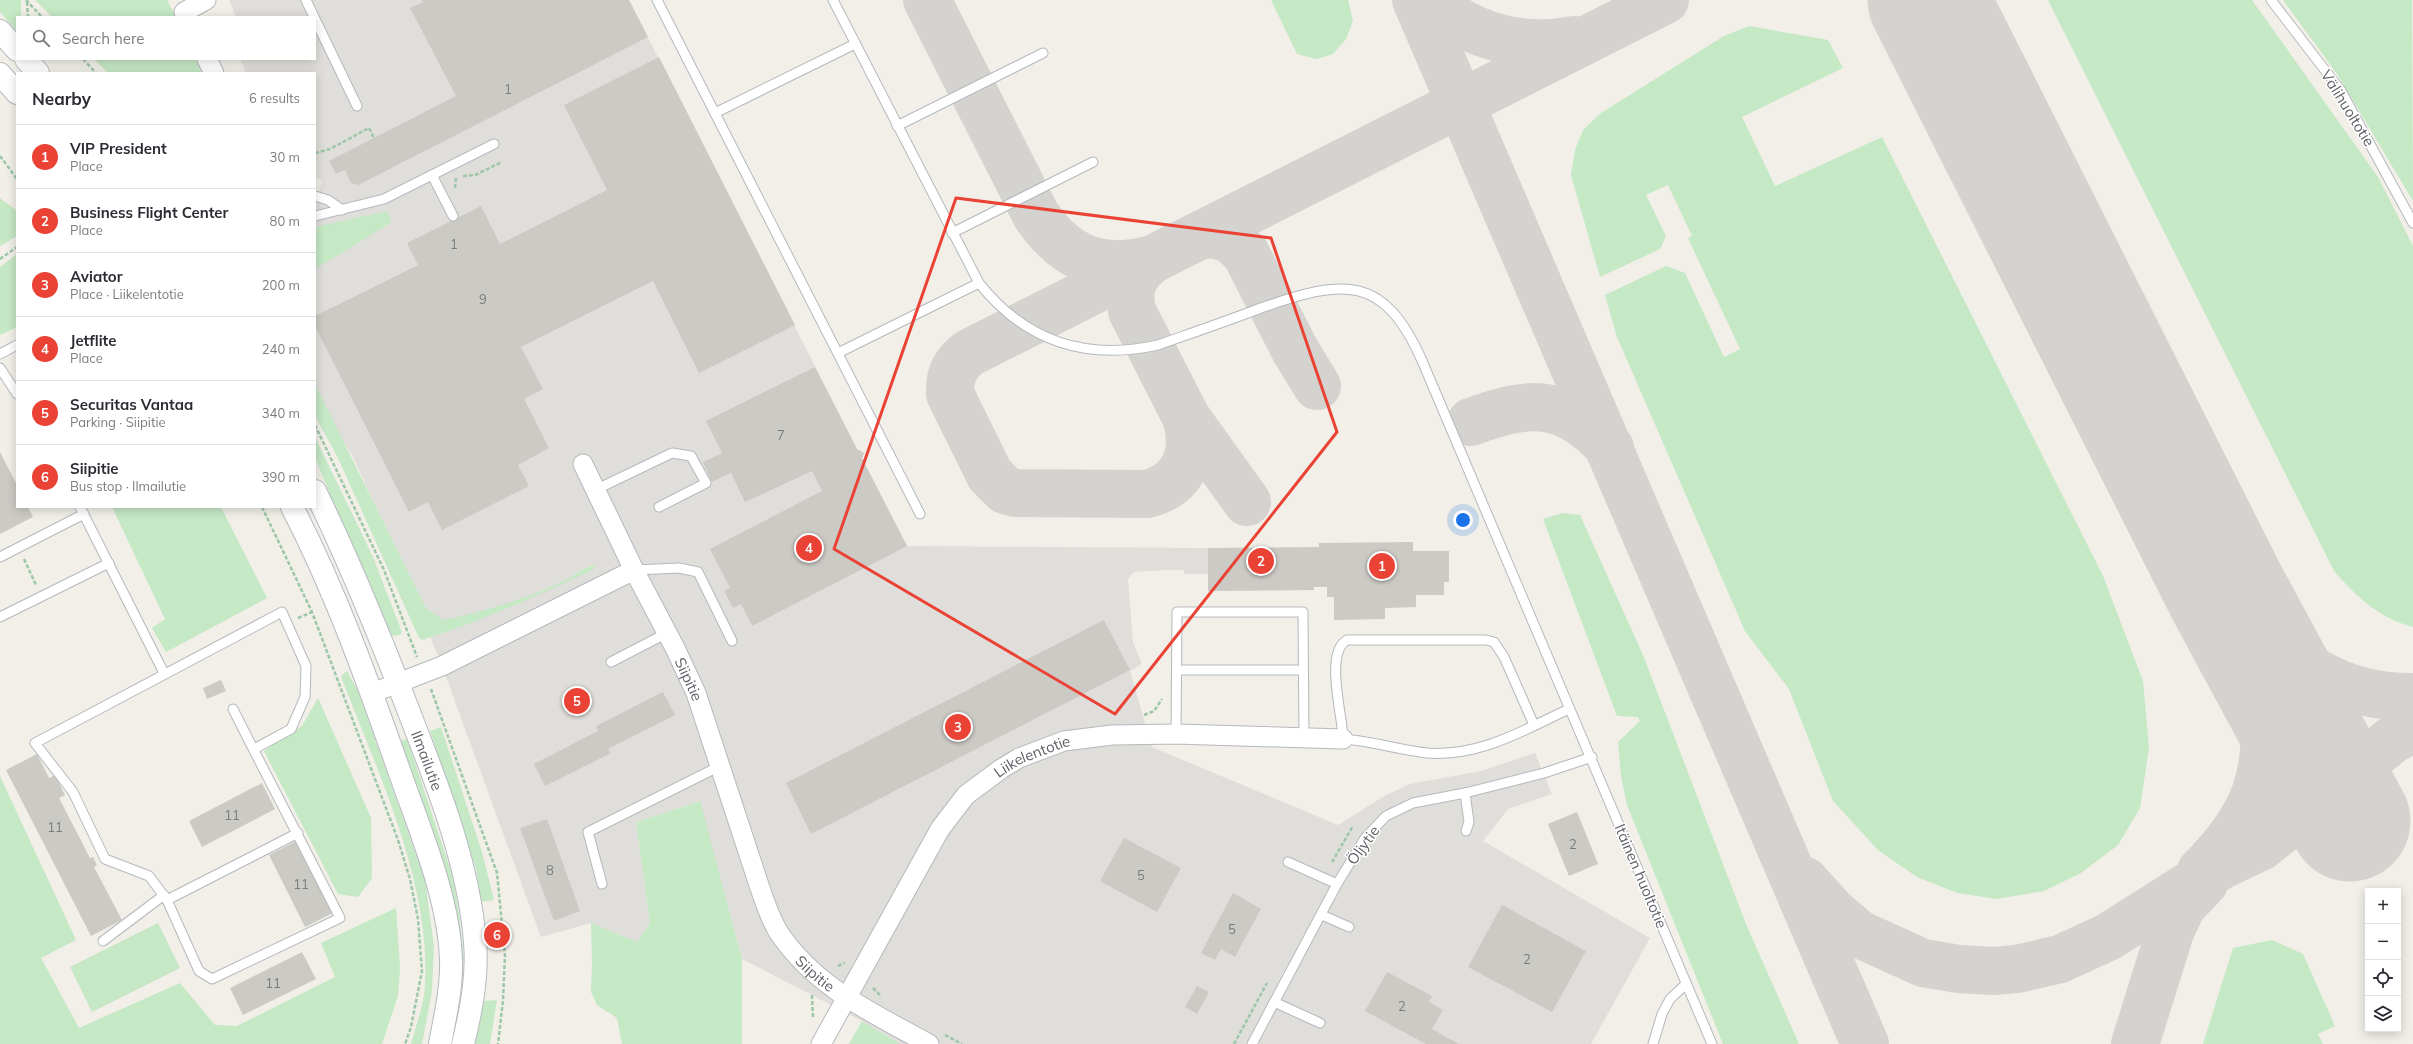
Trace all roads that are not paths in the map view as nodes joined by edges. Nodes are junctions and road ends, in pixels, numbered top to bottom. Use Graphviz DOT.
graph roads {
  1 [pos="206,0"];
  2 [pos="306,0"];
  3 [pos="657,0"];
  4 [pos="833,0"];
  5 [pos="2271,0"];
  6 [pos="183,10"];
  7 [pos="313,16"];
  8 [pos="316,22"];
  9 [pos="0,31"];
  10 [pos="855,44"];
  11 [pos="16,49"];
  12 [pos="1043,53"];
  13 [pos="27,60"];
  14 [pos="208,60"];
  15 [pos="37,72"];
  16 [pos="214,72"];
  17 [pos="0,74"];
  18 [pos="16,92"];
  19 [pos="357,106"];
  20 [pos="715,113"];
  21 [pos="897,126"];
  22 [pos="494,144"];
  23 [pos="1093,162"];
  24 [pos="432,175"];
  25 [pos="316,196"];
  26 [pos="342,210"];
  27 [pos="316,216"];
  28 [pos="453,216"];
  29 [pos="2413,223"];
  30 [pos="952,233"];
  31 [pos="979,283"];
  32 [pos="16,346"];
  33 [pos="838,353"];
  34 [pos="0,354"];
  35 [pos="0,368"];
  36 [pos="16,392"];
  37 [pos="582,464"];
  38 [pos="595,490"];
  39 [pos="316,493"];
  40 [pos="659,507"];
  41 [pos="292,508"];
  42 [pos="82,510"];
  43 [pos="920,514"];
  44 [pos="0,557"];
  45 [pos="109,563"];
  46 [pos="634,570"];
  47 [pos="0,617"];
  48 [pos="667,633"];
  49 [pos="732,641"];
  50 [pos="611,662"];
  51 [pos="1177,670"];
  52 [pos="1303,670"];
  53 [pos="164,673"];
  54 [pos="399,684"];
  55 [pos="372,694"];
  56 [pos="233,709"];
  57 [pos="1569,709"];
  58 [pos="1534,725"];
  59 [pos="1176,734"];
  60 [pos="1304,738"];
  61 [pos="1343,739"];
  62 [pos="254,749"];
  63 [pos="1592,757"];
  64 [pos="720,766"];
  65 [pos="1465,793"];
  66 [pos="1466,831"];
  67 [pos="298,833"];
  68 [pos="1288,862"];
  69 [pos="602,884"];
  70 [pos="1336,884"];
  71 [pos="166,898"];
  72 [pos="1322,915"];
  73 [pos="1349,927"];
  74 [pos="103,941"];
  75 [pos="1686,984"];
  76 [pos="846,998"];
  77 [pos="1274,1002"];
  78 [pos="1320,1023"];
  79 [pos="935,1039"];
  80 [pos="440,1044"];
  81 [pos="463,1044"];
  82 [pos="821,1044"];
  83 [pos="1252,1044"];
  84 [pos="1653,1044"];
  85 [pos="1712,1044"];
  1 -- 6 [label="street"];
  2 -- 7 [label="lane"];
  3 -- 20 [label="lane"];
  4 -- 10 [label="lane, Itäinen huoltotie"];
  5 -- 29 [label="lane, Välihuoltotie"];
  8 -- 19 [label="lane"];
  9 -- 11 [label="main road"];
  10 -- 20 [label="lane"];
  10 -- 21 [label="lane, Itäinen huoltotie"];
  12 -- 21 [label="lane"];
  13 -- 15 [label="main road"];
  14 -- 16 [label="street"];
  17 -- 18 [label="main road"];
  20 -- 33 [label="lane"];
  21 -- 30 [label="lane, Itäinen huoltotie"];
  22 -- 24 [label="lane"];
  23 -- 30 [label="lane"];
  24 -- 26 [label="lane"];
  24 -- 28 [label="lane"];
  25 -- 26 [label="lane"];
  26 -- 27 [label="lane"];
  30 -- 31 [label="lane, Itäinen huoltotie"];
  31 -- 33 [label="lane"];
  31 -- 57 [label="lane, Itäinen huoltotie"];
  32 -- 34 [label="lane"];
  33 -- 43 [label="lane"];
  35 -- 36 [label="lane"];
  37 -- 38 [label="street, Siipitie"];
  38 -- 40 [label="lane"];
  38 -- 46 [label="street, Siipitie"];
  39 -- 54 [label="main road, Ilmailutie"];
  41 -- 55 [label="main road, Ilmailutie"];
  42 -- 44 [label="lane"];
  42 -- 45 [label="lane"];
  45 -- 47 [label="lane"];
  45 -- 53 [label="lane"];
  46 -- 48 [label="street, Siipitie"];
  46 -- 49 [label="lane"];
  46 -- 54 [label="street"];
  48 -- 50 [label="lane"];
  48 -- 64 [label="street, Siipitie"];
  51 -- 52 [label="lane"];
  51 -- 52 [label="lane"];
  51 -- 59 [label="lane"];
  52 -- 60 [label="lane"];
  53 -- 62 [label="lane"];
  53 -- 71 [label="lane"];
  54 -- 55 [label="street"];
  54 -- 81 [label="main road, Ilmailutie"];
  55 -- 80 [label="main road, Ilmailutie"];
  56 -- 62 [label="lane"];
  57 -- 58 [label="lane"];
  57 -- 63 [label="lane, Itäinen huoltotie"];
  58 -- 61 [label="lane"];
  58 -- 61 [label="lane"];
  59 -- 60 [label="street, Liikelentotie"];
  59 -- 76 [label="street, Liikelentotie"];
  60 -- 61 [label="street, Liikelentotie"];
  62 -- 67 [label="lane"];
  63 -- 65 [label="lane, Öljytie"];
  63 -- 75 [label="lane, Itäinen huoltotie"];
  64 -- 69 [label="lane"];
  64 -- 76 [label="street, Siipitie"];
  65 -- 66 [label="lane"];
  65 -- 70 [label="lane, Öljytie"];
  67 -- 71 [label="lane"];
  67 -- 71 [label="lane"];
  68 -- 70 [label="lane"];
  70 -- 72 [label="lane, Öljytie"];
  71 -- 74 [label="lane"];
  72 -- 73 [label="lane"];
  72 -- 77 [label="lane, Öljytie"];
  75 -- 84 [label="lane"];
  75 -- 85 [label="lane, Itäinen huoltotie"];
  76 -- 79 [label="street, Siipitie"];
  76 -- 82 [label="street, Liikelentotie"];
  77 -- 78 [label="lane"];
  77 -- 83 [label="lane, Öljytie"];
}
